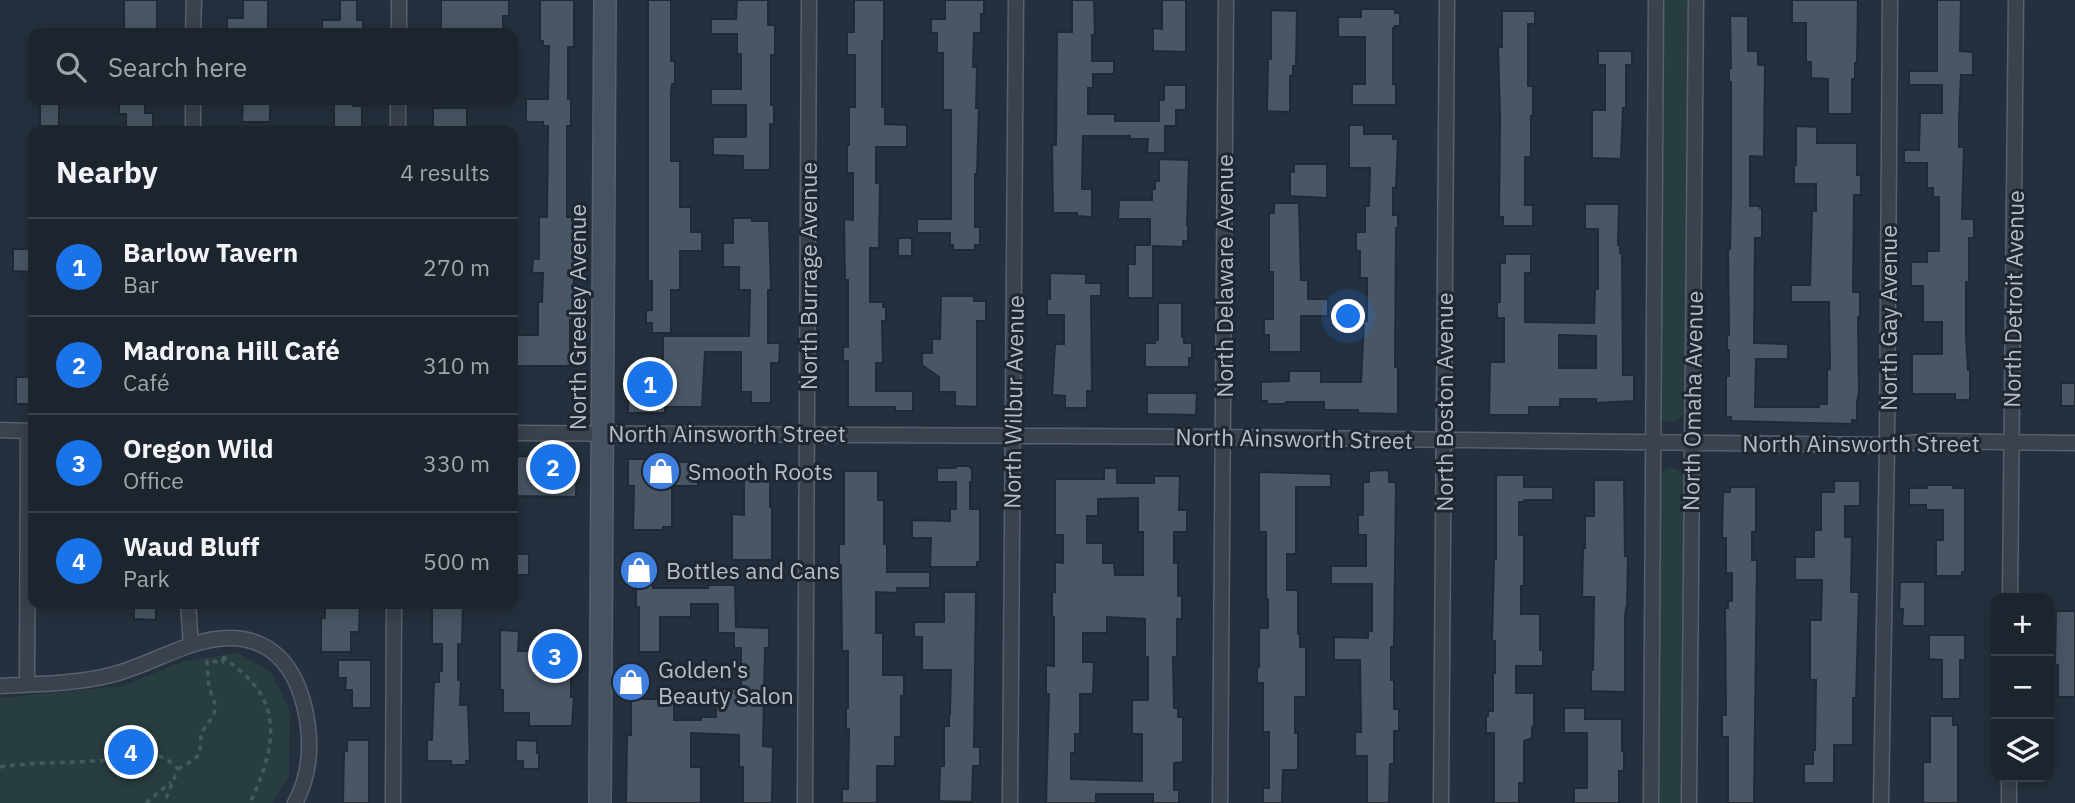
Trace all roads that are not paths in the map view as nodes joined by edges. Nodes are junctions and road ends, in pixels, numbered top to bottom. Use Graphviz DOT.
graph roads {
  1 [pos="194,0"];
  2 [pos="399,0"];
  3 [pos="606,0"];
  4 [pos="809,0"];
  5 [pos="1016,0"];
  6 [pos="1226,0"];
  7 [pos="1447,0"];
  8 [pos="1656,0"];
  9 [pos="1696,0"];
  10 [pos="1890,0"];
  11 [pos="2016,0"];
  12 [pos="193,28"];
  13 [pos="399,28"];
  14 [pos="193,105"];
  15 [pos="398,105"];
  16 [pos="192,126"];
  17 [pos="398,126"];
  18 [pos="0,430"];
  19 [pos="28,431"];
  20 [pos="602,432"];
  21 [pos="518,433"];
  22 [pos="808,434"];
  23 [pos="1013,436"];
  24 [pos="1223,437"];
  25 [pos="1444,440"];
  26 [pos="1654,442"];
  27 [pos="1692,443"];
  28 [pos="2011,443"];
  29 [pos="2075,443"];
  30 [pos="1887,445"];
  31 [pos="2010,593"];
  32 [pos="28,609"];
  33 [pos="188,609"];
  34 [pos="394,609"];
  35 [pos="191,645"];
  36 [pos="27,684"];
  37 [pos="0,686"];
  38 [pos="2009,782"];
  39 [pos="295,803"];
  40 [pos="393,803"];
  41 [pos="600,803"];
  42 [pos="805,803"];
  43 [pos="1010,803"];
  44 [pos="1220,803"];
  45 [pos="1441,803"];
  46 [pos="1651,803"];
  47 [pos="1689,803"];
  48 [pos="1881,803"];
  49 [pos="2009,803"];
  1 -- 12 [label="street"];
  2 -- 13 [label="street"];
  3 -- 20 [label="main road, North Greeley Avenue"];
  4 -- 22 [label="street, North Burrage Avenue"];
  5 -- 23 [label="street, North Wilbur Avenue"];
  6 -- 24 [label="street, North Delaware Avenue"];
  7 -- 25 [label="street, North Boston Avenue"];
  8 -- 26 [label="street, North Omaha Avenue"];
  9 -- 27 [label="street, North Omaha Avenue"];
  10 -- 30 [label="street, North Gay Avenue"];
  11 -- 28 [label="street, North Detroit Avenue"];
  14 -- 16 [label="street"];
  15 -- 17 [label="street"];
  18 -- 19 [label="street"];
  20 -- 21 [label="street, North Ainsworth Street"];
  20 -- 22 [label="street, North Ainsworth Street"];
  20 -- 41 [label="main road, North Greeley Avenue"];
  22 -- 23 [label="street, North Ainsworth Street"];
  22 -- 42 [label="street, North Burrage Avenue"];
  23 -- 24 [label="street, North Ainsworth Street"];
  23 -- 43 [label="street, North Wilbur Avenue"];
  24 -- 25 [label="street, North Ainsworth Street"];
  24 -- 44 [label="street, North Delaware Avenue"];
  25 -- 26 [label="street, North Ainsworth Street"];
  25 -- 45 [label="street, North Boston Avenue"];
  26 -- 27 [label="street, North Ainsworth Street"];
  26 -- 46 [label="street, North Omaha Avenue"];
  27 -- 30 [label="street, North Ainsworth Street"];
  27 -- 47 [label="street, North Omaha Avenue"];
  28 -- 29 [label="street, North Ainsworth Street"];
  28 -- 30 [label="street, North Ainsworth Street"];
  28 -- 31 [label="street, North Detroit Avenue"];
  30 -- 48 [label="street, North Gay Avenue"];
  32 -- 36 [label="street"];
  33 -- 35 [label="street"];
  34 -- 40 [label="street"];
  35 -- 36 [label="street"];
  35 -- 39 [label="street"];
  36 -- 37 [label="street"];
  38 -- 49 [label="street"];
}
